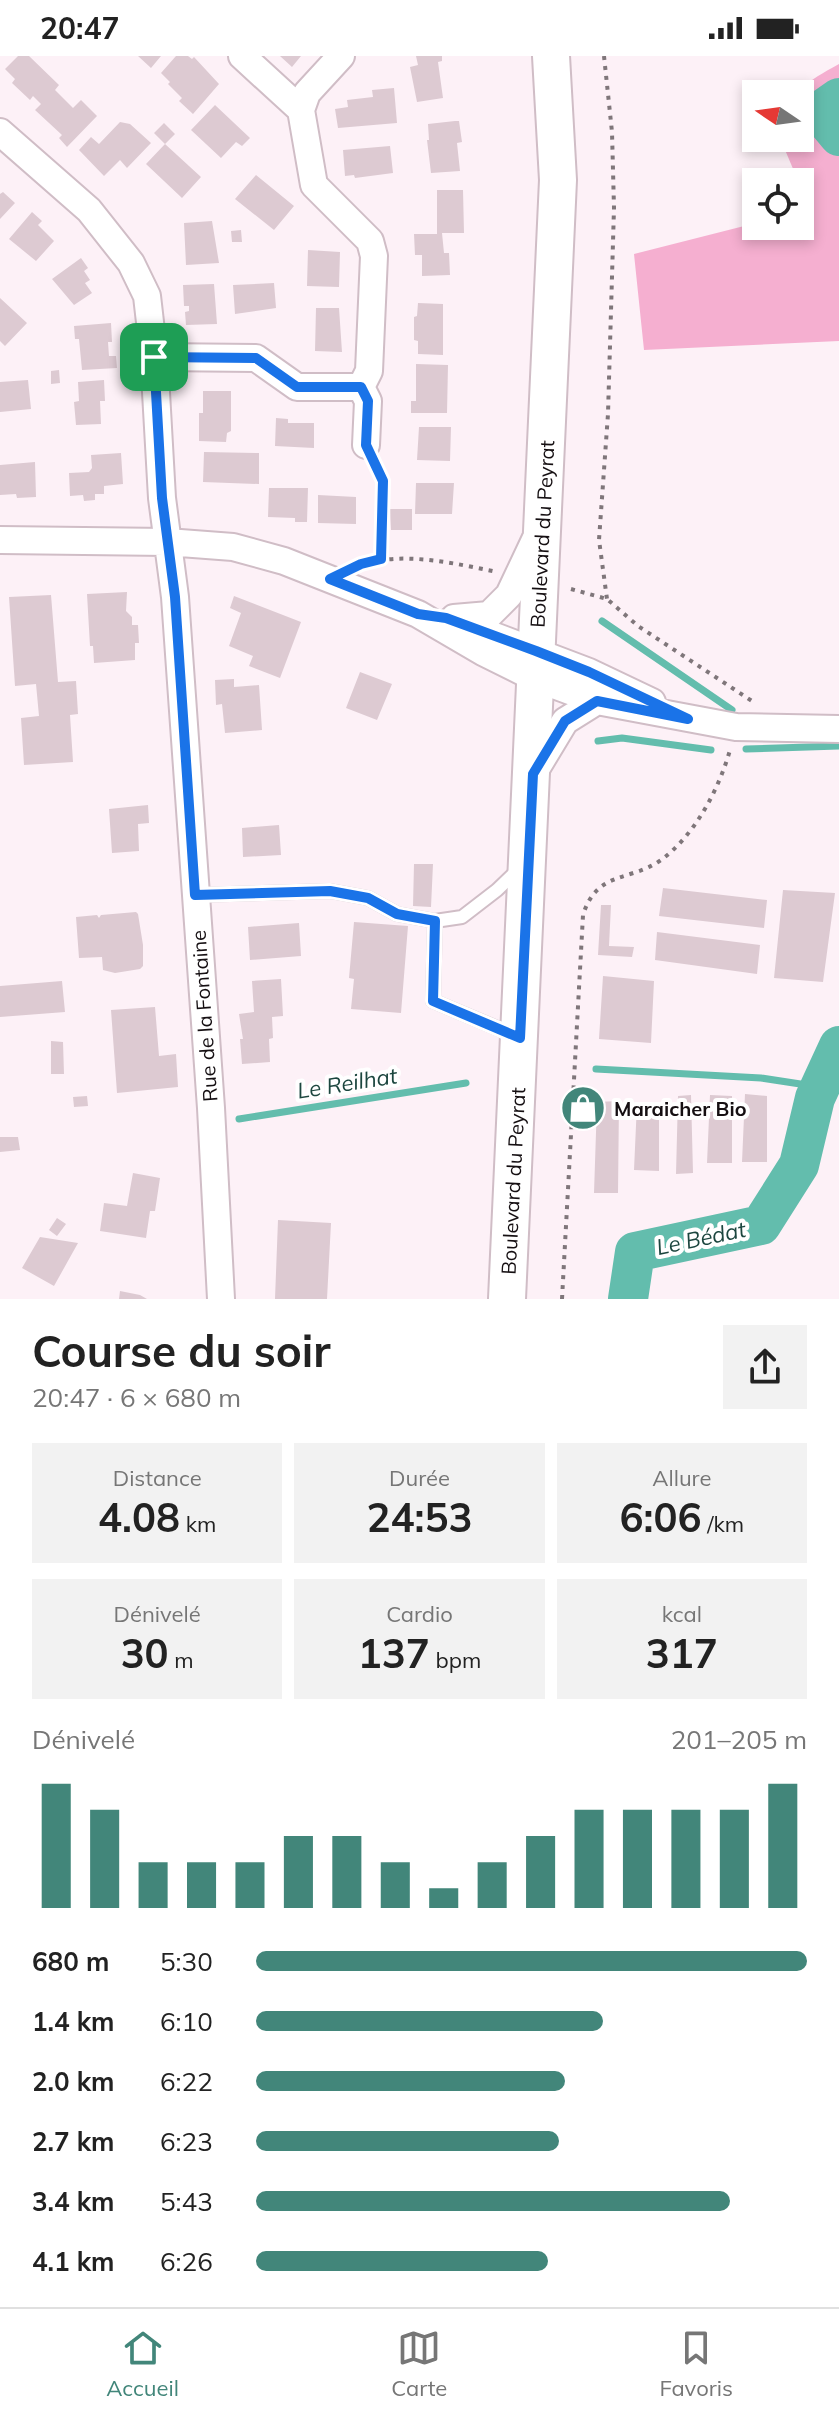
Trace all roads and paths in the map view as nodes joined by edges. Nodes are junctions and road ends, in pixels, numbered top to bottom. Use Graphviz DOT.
graph roads {
  1 [pos="242,56"];
  2 [pos="341,56"];
  3 [pos="551,56"];
  4 [pos="604,56"];
  5 [pos="301,110"];
  6 [pos="0,132"];
  7 [pos="154,357"];
  8 [pos="361,387"];
  9 [pos="366,445"];
  10 [pos="545,510"];
  11 [pos="0,540"];
  12 [pos="167,542"];
  13 [pos="381,559"];
  14 [pos="499,572"];
  15 [pos="330,579"];
  16 [pos="571,589"];
  17 [pos="607,599"];
  18 [pos="418,614"];
  19 [pos="446,618"];
  20 [pos="535,665"];
  21 [pos="597,701"];
  22 [pos="688,719"];
  23 [pos="736,727"];
  24 [pos="788,729"];
  25 [pos="839,729"];
  26 [pos="533,774"];
  27 [pos="528,860"];
  28 [pos="195,895"];
  29 [pos="435,921"];
  30 [pos="520,1038"];
  31 [pos="221,1299"];
  32 [pos="507,1299"];
  33 [pos="562,1299"];
  1 -- 5 [label="street"];
  2 -- 5 [label="street"];
  3 -- 10 [label="main road, Boulevard du Peyrat"];
  4 -- 17 [label="path"];
  5 -- 8 [label="street"];
  6 -- 7 [label="street, Rue de la Fontaine"];
  7 -- 8 [label="street"];
  7 -- 12 [label="street, Rue de la Fontaine"];
  8 -- 9 [label="street"];
  9 -- 13 [label="path"];
  10 -- 19 [label="street"];
  10 -- 20 [label="main road, Boulevard du Peyrat"];
  11 -- 12 [label="street"];
  12 -- 15 [label="street"];
  12 -- 28 [label="street, Rue de la Fontaine"];
  13 -- 14 [label="path"];
  13 -- 15 [label="path"];
  15 -- 18 [label="street"];
  16 -- 17 [label="path"];
  17 -- 24 [label="path"];
  18 -- 19 [label="street"];
  18 -- 20 [label="street"];
  19 -- 20 [label="street"];
  20 -- 21 [label="street"];
  20 -- 22 [label="street"];
  20 -- 26 [label="main road, Boulevard du Peyrat"];
  21 -- 22 [label="street"];
  21 -- 26 [label="street"];
  22 -- 23 [label="street"];
  23 -- 24 [label="street"];
  23 -- 33 [label="path"];
  24 -- 25 [label="street"];
  26 -- 27 [label="main road, Boulevard du Peyrat"];
  27 -- 29 [label="lane"];
  27 -- 30 [label="main road, Boulevard du Peyrat"];
  28 -- 29 [label="lane"];
  28 -- 31 [label="street, Rue de la Fontaine"];
  29 -- 30 [label="lane"];
  30 -- 32 [label="main road, Boulevard du Peyrat"];
}
